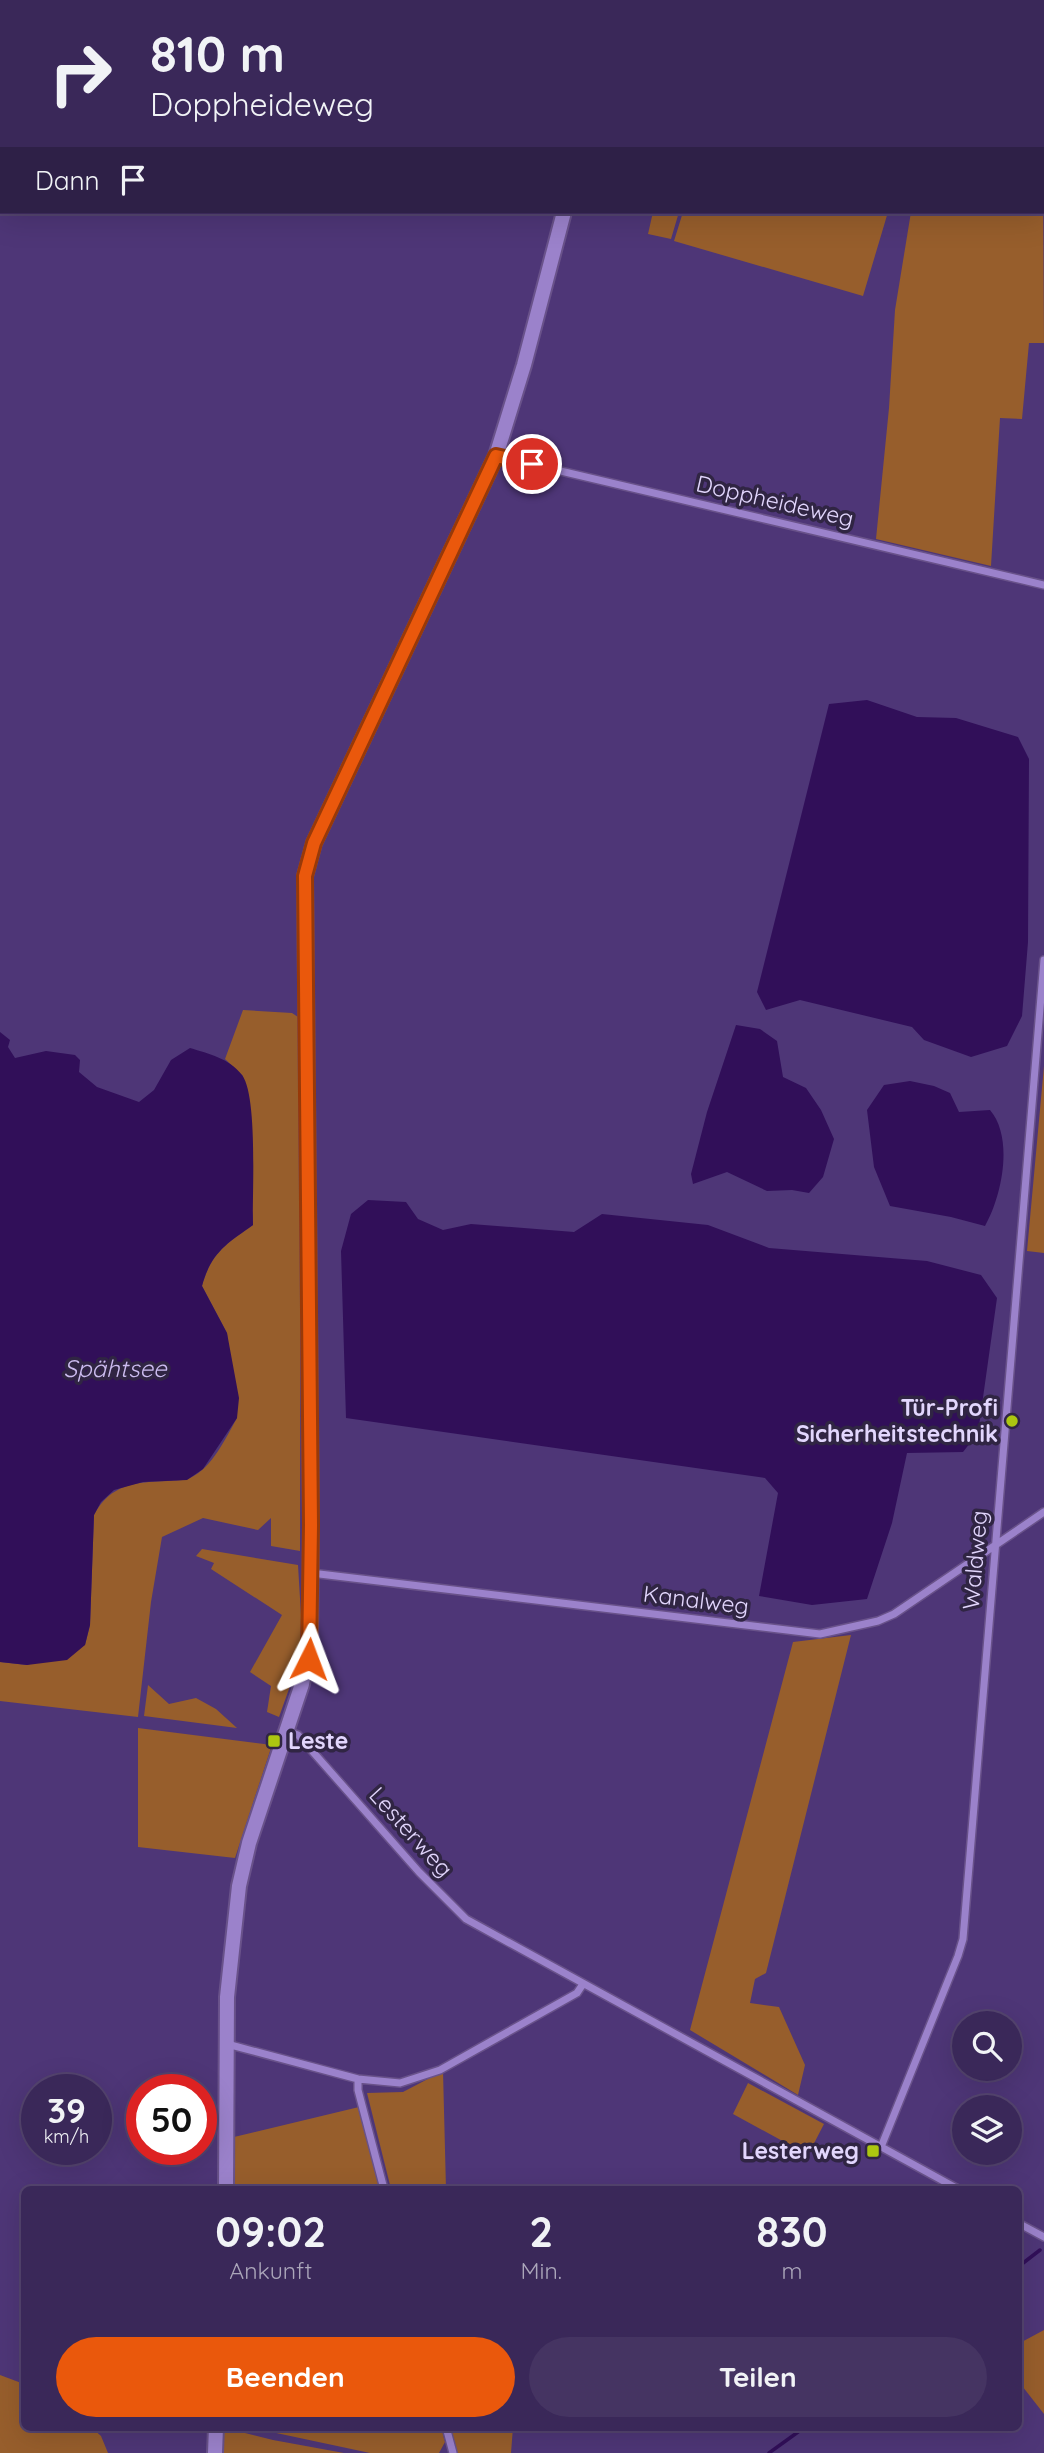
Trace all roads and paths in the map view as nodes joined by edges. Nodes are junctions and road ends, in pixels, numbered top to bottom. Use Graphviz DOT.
graph roads {
  1 [pos="563,214"];
  2 [pos="496,456"];
  3 [pos="1044,585"];
  4 [pos="1044,960"];
  5 [pos="1044,1512"];
  6 [pos="996,1544"];
  7 [pos="311,1573"];
  8 [pos="287,1731"];
  9 [pos="583,1984"];
  10 [pos="227,2044"];
  11 [pos="358,2080"];
  12 [pos="881,2147"];
  13 [pos="226,2186"];
  14 [pos="383,2186"];
  15 [pos="952,2186"];
  16 [pos="1022,2225"];
  17 [pos="1044,2237"];
  18 [pos="216,2431"];
  19 [pos="447,2431"];
  20 [pos="215,2453"];
  21 [pos="453,2453"];
  1 -- 2 [label="main road"];
  2 -- 3 [label="street, Doppheideweg"];
  2 -- 7 [label="main road"];
  4 -- 6 [label="street, Waldweg"];
  5 -- 6 [label="street, Kanalweg"];
  6 -- 7 [label="street, Kanalweg"];
  6 -- 12 [label="street, Waldweg"];
  7 -- 8 [label="main road"];
  8 -- 9 [label="street, Lesterweg"];
  8 -- 10 [label="main road"];
  9 -- 11 [label="street"];
  9 -- 12 [label="street, Lesterweg"];
  10 -- 11 [label="street"];
  10 -- 13 [label="main road"];
  11 -- 14 [label="street"];
  12 -- 15 [label="street, Lesterweg"];
  16 -- 17 [label="street"];
  18 -- 20 [label="main road"];
  19 -- 21 [label="street"];
}
